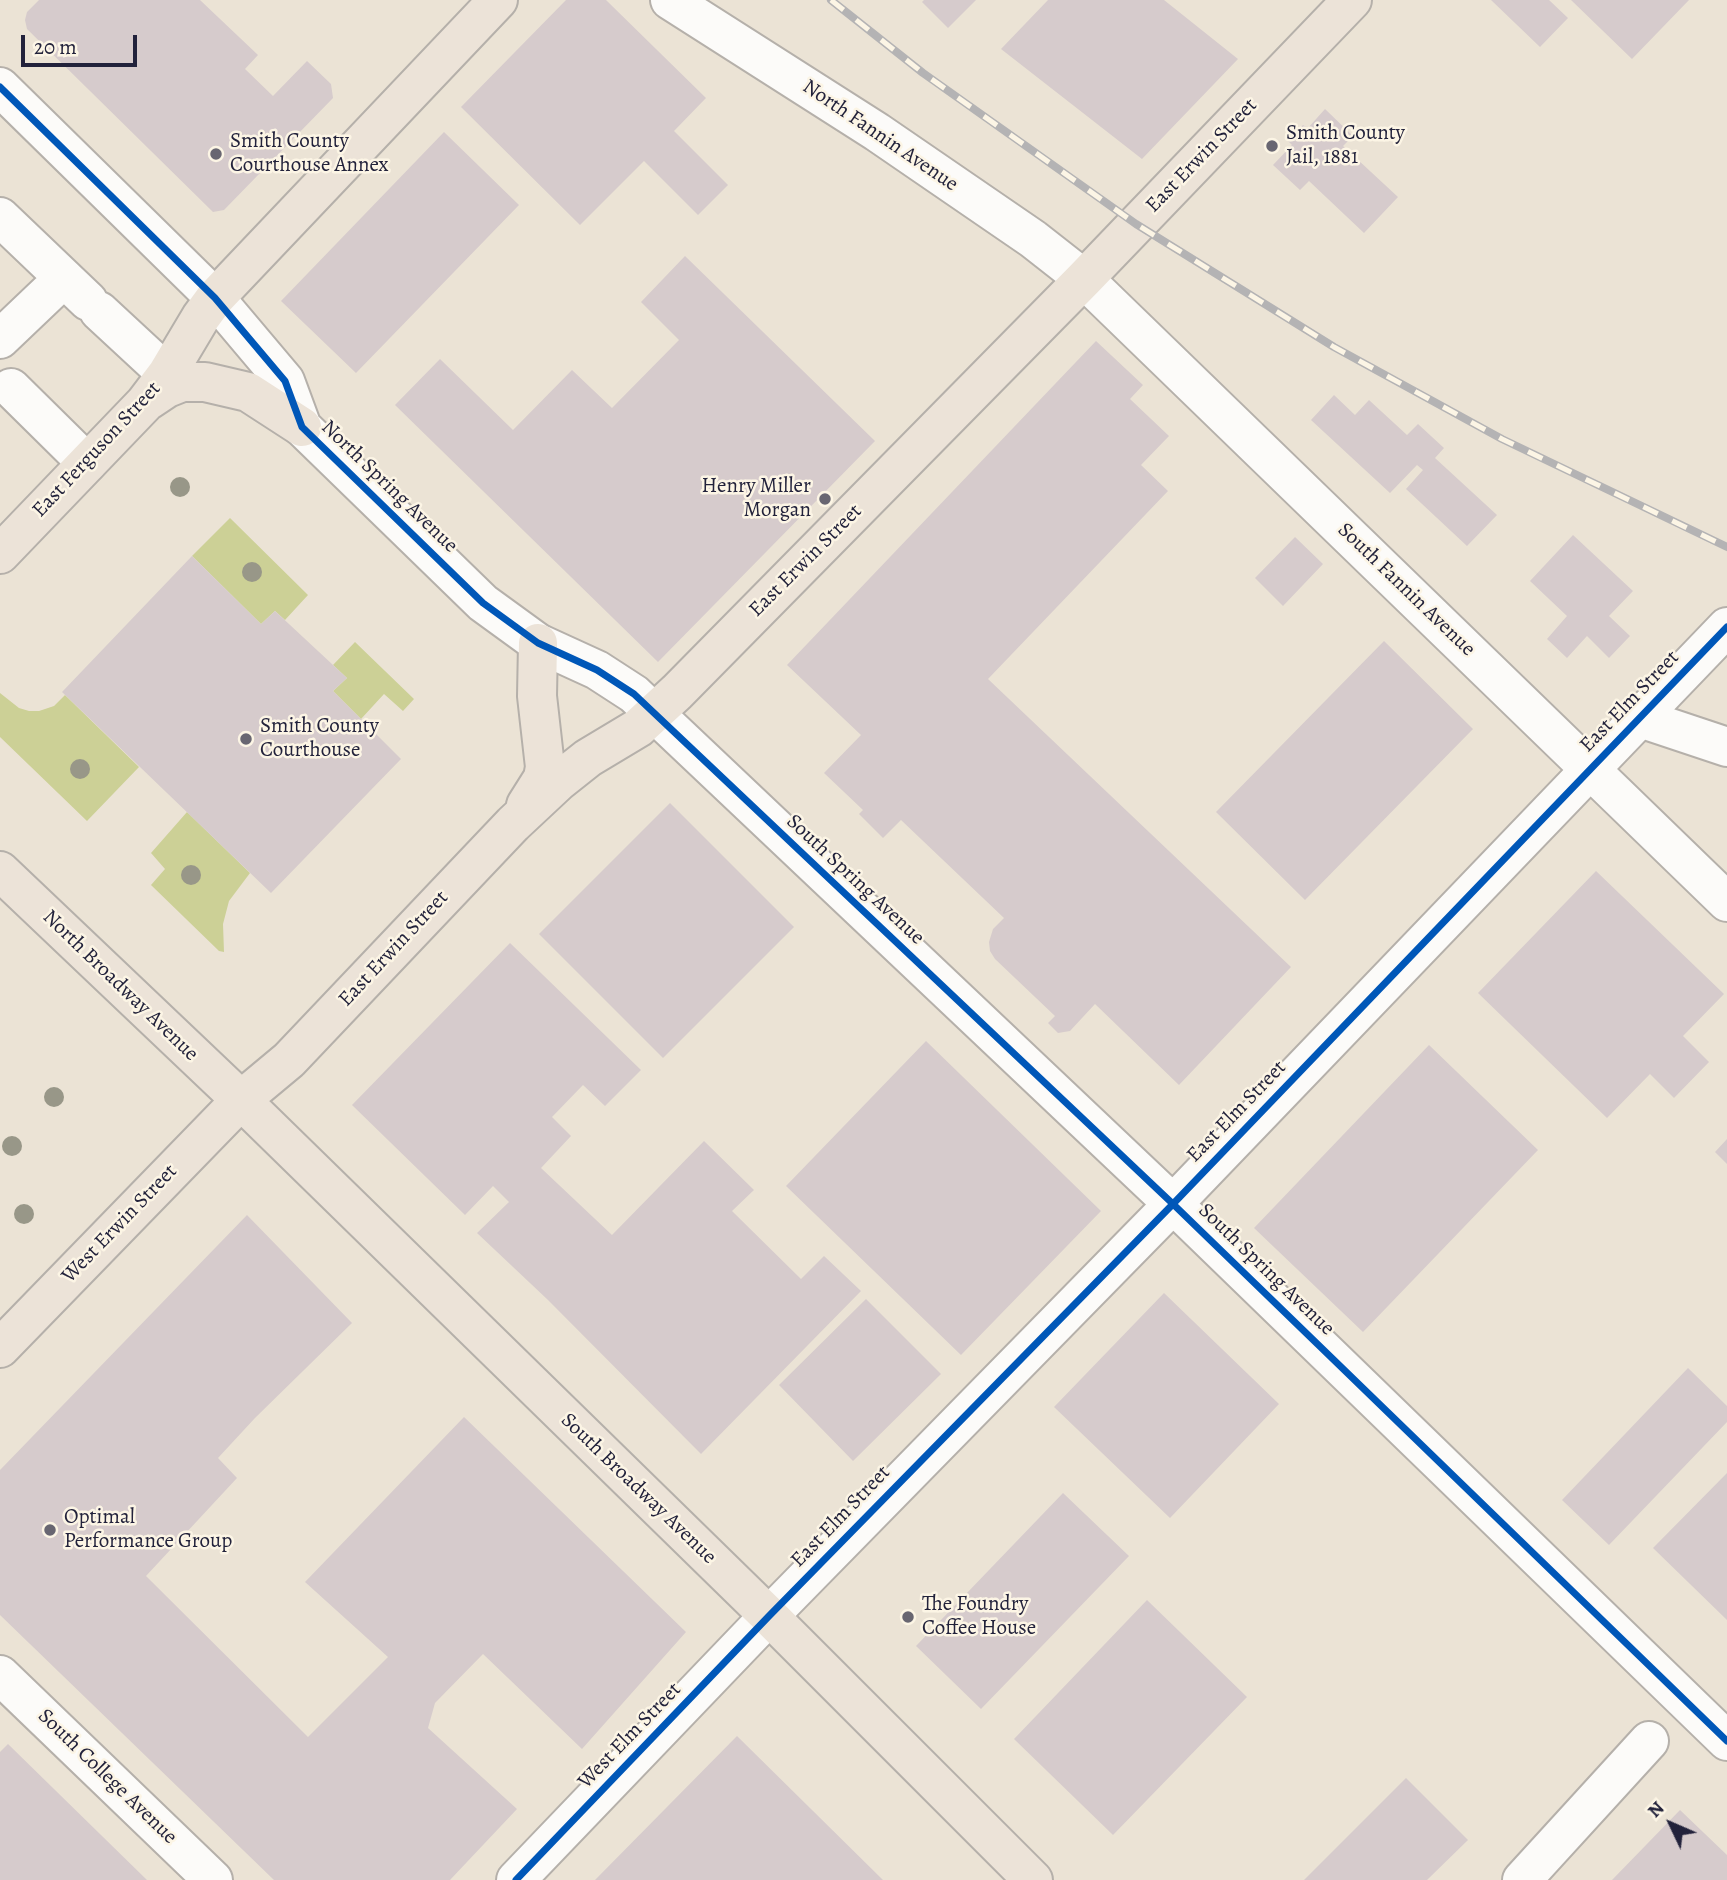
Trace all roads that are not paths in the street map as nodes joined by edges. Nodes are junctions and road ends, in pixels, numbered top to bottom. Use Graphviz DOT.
graph roads {
  1 [pos="498,0"];
  2 [pos="670,0"];
  3 [pos="1352,0"];
  4 [pos="0,87"];
  5 [pos="0,218"];
  6 [pos="1084,279"];
  7 [pos="83,297"];
  8 [pos="215,298"];
  9 [pos="0,339"];
  10 [pos="4,382"];
  11 [pos="156,389"];
  12 [pos="302,426"];
  13 [pos="87,463"];
  14 [pos="0,554"];
  15 [pos="1727,627"];
  16 [pos="538,643"];
  17 [pos="654,714"];
  18 [pos="1640,718"];
  19 [pos="1727,747"];
  20 [pos="1590,768"];
  21 [pos="513,824"];
  22 [pos="0,871"];
  23 [pos="1727,902"];
  24 [pos="241,1100"];
  25 [pos="1173,1204"];
  26 [pos="0,1349"];
  27 [pos="769,1616"];
  28 [pos="0,1675"];
  29 [pos="1649,1741"];
  30 [pos="1727,1741"];
  31 [pos="213,1880"];
  32 [pos="516,1880"];
  33 [pos="1033,1880"];
  34 [pos="1522,1880"];
  1 -- 8 [label="main road, East Ferguson Street"];
  2 -- 6 [label="street, North Fannin Avenue"];
  3 -- 6 [label="main road, East Erwin Street"];
  4 -- 8 [label="street, North Spring Avenue"];
  5 -- 7 [label="street"];
  6 -- 17 [label="main road, East Erwin Street"];
  6 -- 20 [label="street, South Fannin Avenue"];
  7 -- 9 [label="street"];
  7 -- 11 [label="street"];
  8 -- 11 [label="main road, East Ferguson Street"];
  8 -- 12 [label="street, North Spring Avenue"];
  10 -- 13 [label="street"];
  11 -- 12 [label="main road"];
  11 -- 13 [label="main road, East Ferguson Street"];
  12 -- 16 [label="street, North Spring Avenue"];
  13 -- 14 [label="main road, East Ferguson Street"];
  15 -- 18 [label="street, East Elm Street"];
  16 -- 17 [label="street, North Spring Avenue"];
  16 -- 21 [label="main road"];
  17 -- 21 [label="main road, East Erwin Street"];
  17 -- 25 [label="street, South Spring Avenue"];
  18 -- 19 [label="street"];
  18 -- 20 [label="street, East Elm Street"];
  20 -- 23 [label="street, South Fannin Avenue"];
  20 -- 25 [label="street, East Elm Street"];
  21 -- 24 [label="main road, East Erwin Street"];
  22 -- 24 [label="main road, North Broadway Avenue"];
  24 -- 26 [label="main road, West Erwin Street"];
  24 -- 27 [label="main road, South Broadway Avenue"];
  25 -- 27 [label="street, East Elm Street"];
  25 -- 30 [label="street, South Spring Avenue"];
  27 -- 32 [label="street, West Elm Street"];
  27 -- 33 [label="main road, South Broadway Avenue"];
  28 -- 31 [label="street, South College Avenue"];
  29 -- 34 [label="street"];
}
